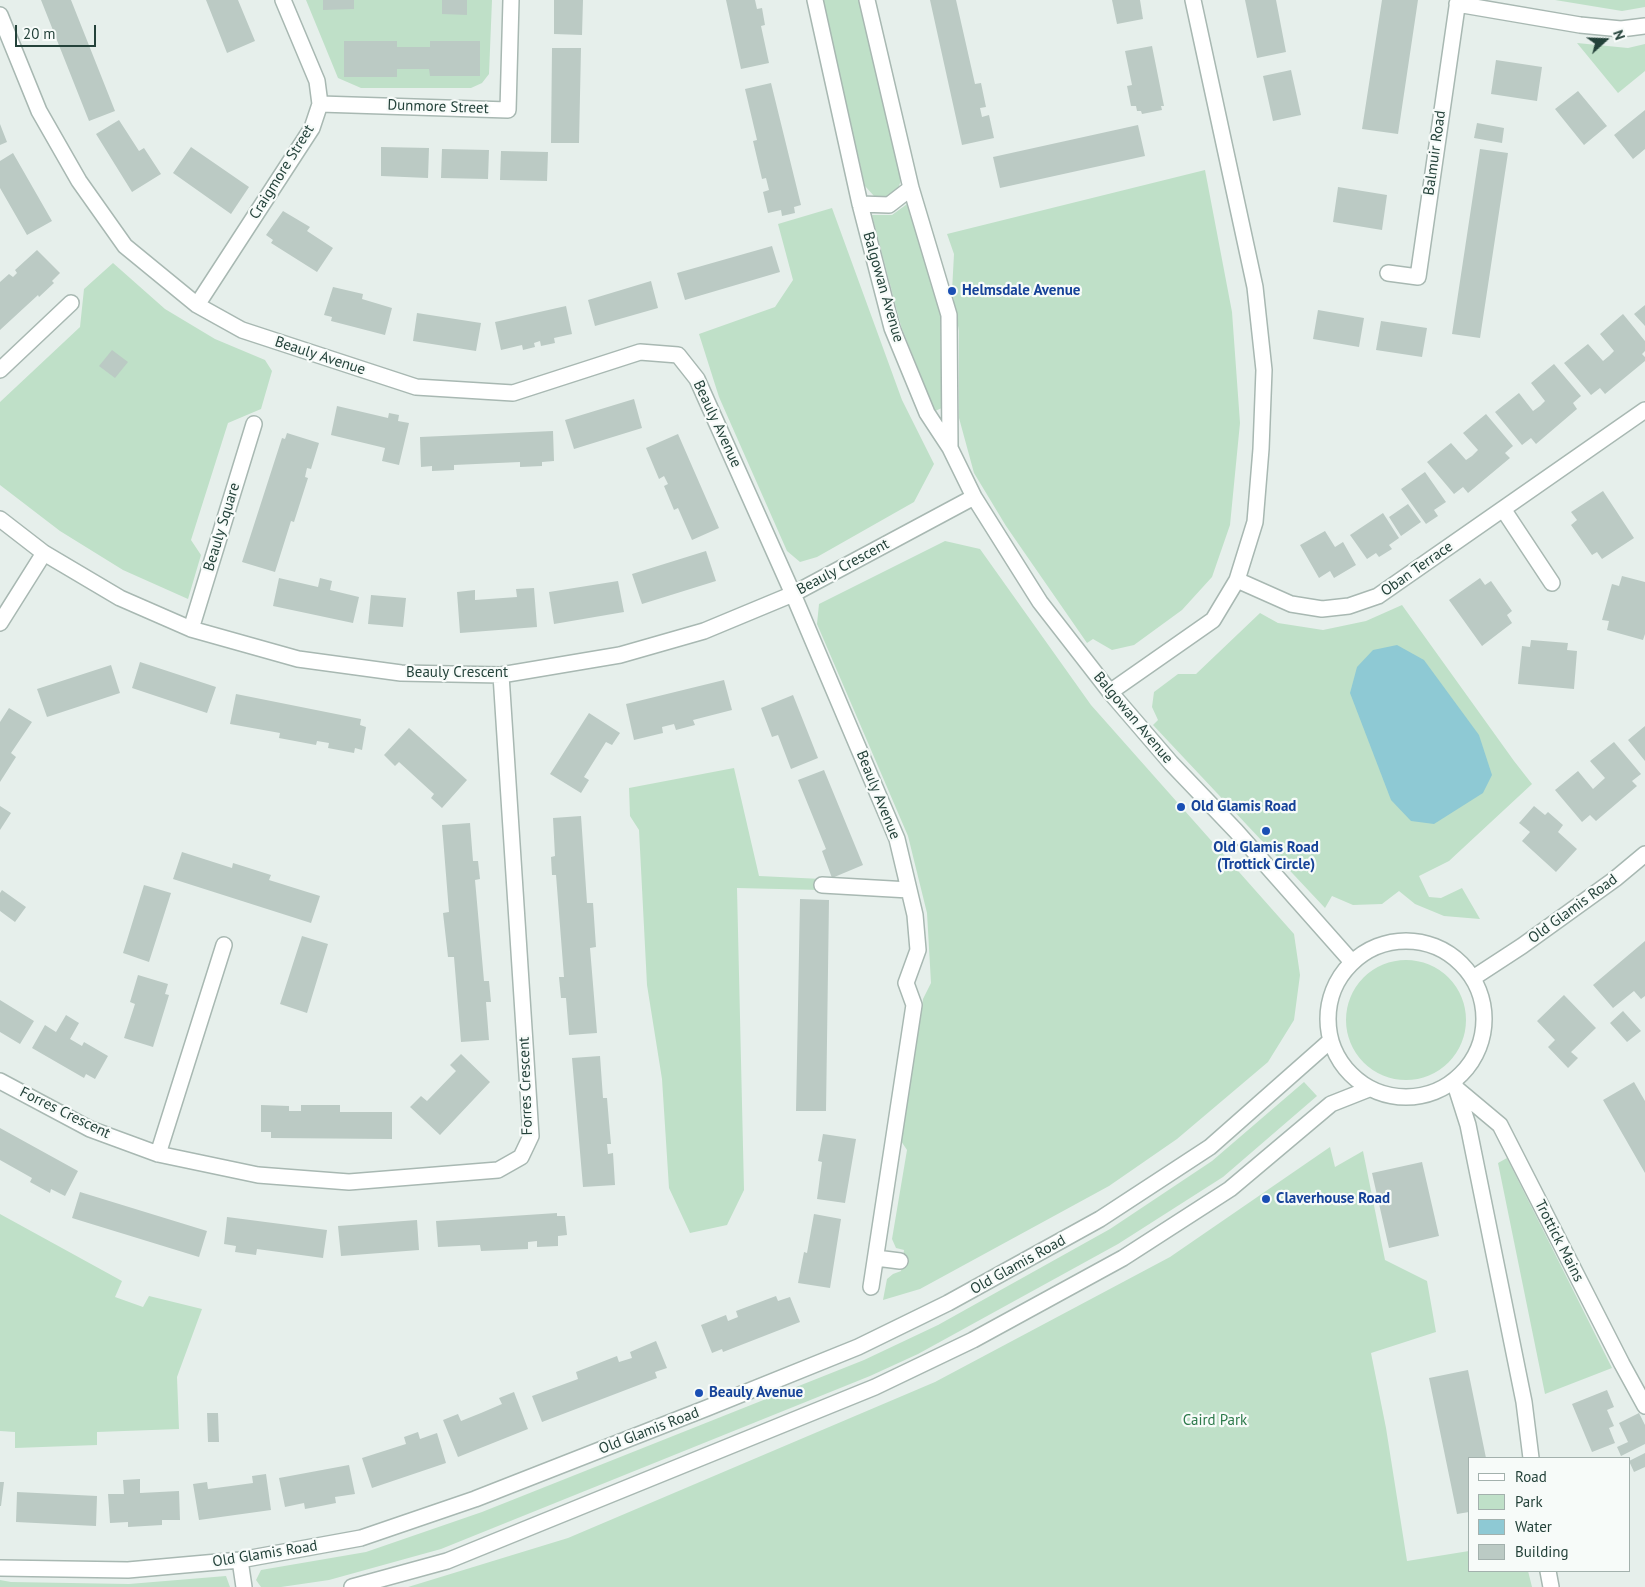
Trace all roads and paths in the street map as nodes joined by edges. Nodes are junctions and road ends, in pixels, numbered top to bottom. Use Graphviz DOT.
graph roads {
  1 [pos="283,0"];
  2 [pos="511,0"];
  3 [pos="815,0"];
  4 [pos="867,0"];
  5 [pos="1194,0"];
  6 [pos="1457,2"];
  7 [pos="0,15"];
  8 [pos="1645,26"];
  9 [pos="320,104"];
  10 [pos="911,188"];
  11 [pos="860,204"];
  12 [pos="1388,273"];
  13 [pos="71,303"];
  14 [pos="197,306"];
  15 [pos="0,370"];
  16 [pos="1645,410"];
  17 [pos="254,424"];
  18 [pos="950,448"];
  19 [pos="974,497"];
  20 [pos="1504,509"];
  21 [pos="0,518"];
  22 [pos="44,553"];
  23 [pos="1237,580"];
  24 [pos="1552,583"];
  25 [pos="793,594"];
  26 [pos="0,623"];
  27 [pos="191,629"];
  28 [pos="501,675"];
  29 [pos="1110,692"];
  30 [pos="1645,854"];
  31 [pos="822,885"];
  32 [pos="909,890"];
  33 [pos="224,945"];
  34 [pos="1352,962"];
  35 [pos="1473,978"];
  36 [pos="1330,1041"];
  37 [pos="0,1081"];
  38 [pos="1455,1085"];
  39 [pos="1369,1088"];
  40 [pos="158,1154"];
  41 [pos="876,1258"];
  42 [pos="900,1261"];
  43 [pos="871,1287"];
  44 [pos="1645,1406"];
  45 [pos="1531,1457"];
  46 [pos="240,1560"];
  47 [pos="0,1568"];
  48 [pos="1548,1572"];
  49 [pos="244,1587"];
  50 [pos="352,1587"];
  51 [pos="1551,1587"];
  1 -- 9 [label="street, Craigmore Street"];
  2 -- 9 [label="street, Dunmore Street"];
  3 -- 11 [label="street, Balgowan Avenue"];
  4 -- 10 [label="street, Balgowan Avenue"];
  5 -- 23 [label="street"];
  6 -- 8 [label="street"];
  6 -- 12 [label="street, Balmuir Road"];
  7 -- 14 [label="street, Beauly Avenue"];
  9 -- 14 [label="street, Craigmore Street"];
  10 -- 11 [label="street"];
  10 -- 18 [label="street, Balgowan Avenue"];
  11 -- 18 [label="street, Balgowan Avenue"];
  13 -- 15 [label="street"];
  14 -- 25 [label="street, Beauly Avenue"];
  16 -- 20 [label="street, Oban Terrace"];
  17 -- 27 [label="street, Beauly Square"];
  18 -- 19 [label="street, Balgowan Avenue"];
  19 -- 25 [label="street, Beauly Crescent"];
  19 -- 29 [label="street, Balgowan Avenue"];
  20 -- 23 [label="street, Oban Terrace"];
  20 -- 24 [label="street"];
  21 -- 22 [label="street, Beauly Crescent"];
  22 -- 26 [label="street"];
  22 -- 27 [label="street, Beauly Crescent"];
  23 -- 29 [label="street"];
  25 -- 28 [label="street, Beauly Crescent"];
  25 -- 32 [label="street, Beauly Avenue"];
  27 -- 28 [label="street, Beauly Crescent"];
  28 -- 40 [label="street, Forres Crescent"];
  29 -- 34 [label="street, Balgowan Avenue"];
  30 -- 35 [label="street, Old Glamis Road"];
  31 -- 32 [label="street"];
  32 -- 41 [label="street, Beauly Avenue"];
  33 -- 40 [label="street"];
  34 -- 35 [label="street"];
  34 -- 36 [label="street"];
  35 -- 38 [label="street"];
  36 -- 39 [label="street"];
  36 -- 46 [label="street, Old Glamis Road"];
  37 -- 40 [label="street, Forres Crescent"];
  38 -- 39 [label="street"];
  38 -- 44 [label="street, Trottick Mains"];
  38 -- 45 [label="street"];
  39 -- 50 [label="street"];
  41 -- 42 [label="street"];
  41 -- 43 [label="street, Beauly Avenue"];
  46 -- 47 [label="street, Old Glamis Road"];
  46 -- 49 [label="street"];
  48 -- 51 [label="street"];
}
